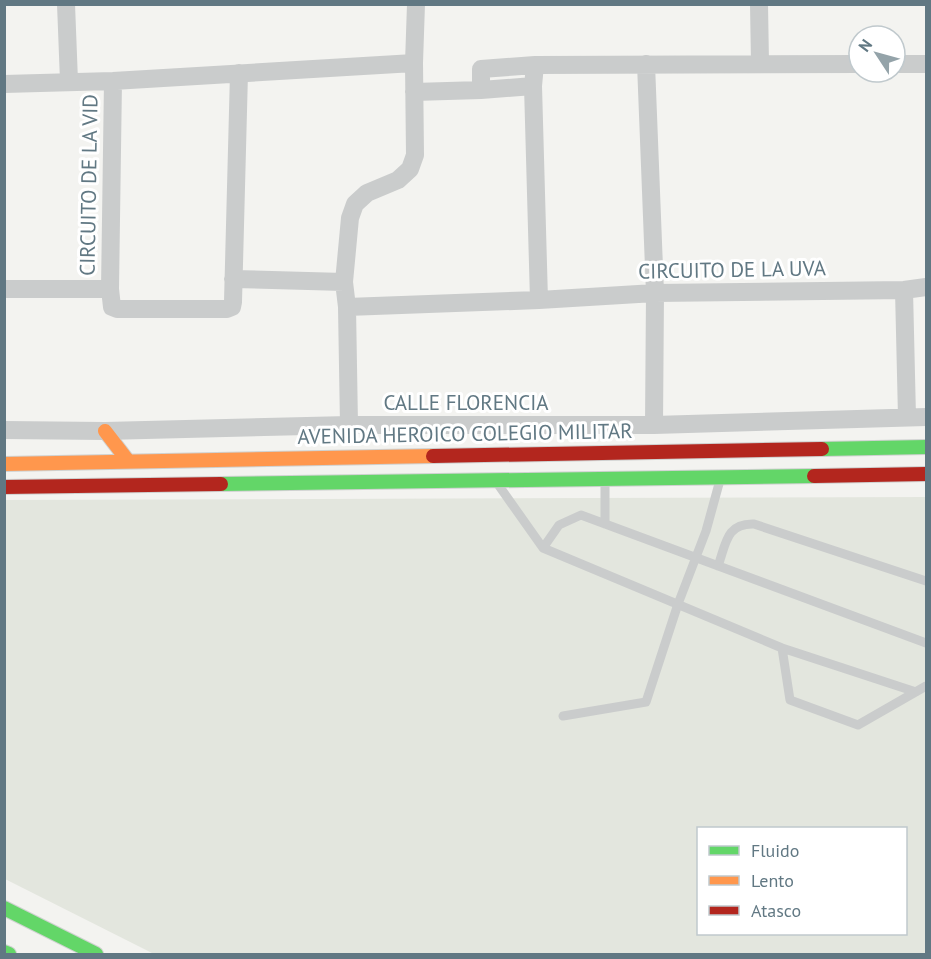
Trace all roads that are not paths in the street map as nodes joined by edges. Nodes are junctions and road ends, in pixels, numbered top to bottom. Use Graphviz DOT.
graph roads {
  1 [pos="66,4"];
  2 [pos="416,4"];
  3 [pos="759,4"];
  4 [pos="414,63"];
  5 [pos="760,63"];
  6 [pos="535,64"];
  7 [pos="646,64"];
  8 [pos="847,64"];
  9 [pos="907,64"];
  10 [pos="927,64"];
  11 [pos="239,73"];
  12 [pos="69,81"];
  13 [pos="112,81"];
  14 [pos="4,84"];
  15 [pos="532,86"];
  16 [pos="481,90"];
  17 [pos="414,92"];
  18 [pos="233,279"];
  19 [pos="344,282"];
  20 [pos="927,287"];
  21 [pos="4,289"];
  22 [pos="110,289"];
  23 [pos="904,290"];
  24 [pos="655,293"];
  25 [pos="538,300"];
  26 [pos="347,307"];
  27 [pos="907,417"];
  28 [pos="927,417"];
  29 [pos="349,425"];
  30 [pos="654,426"];
  31 [pos="4,430"];
  32 [pos="105,431"];
  33 [pos="927,447"];
  34 [pos="128,461"];
  35 [pos="4,464"];
  36 [pos="927,474"];
  37 [pos="721,476"];
  38 [pos="605,478"];
  39 [pos="494,479"];
  40 [pos="4,487"];
  41 [pos="605,524"];
  42 [pos="543,548"];
  43 [pos="696,558"];
  44 [pos="718,566"];
  45 [pos="927,581"];
  46 [pos="678,604"];
  47 [pos="927,643"];
  48 [pos="782,648"];
  49 [pos="927,686"];
  50 [pos="916,692"];
  51 [pos="563,716"];
  52 [pos="4,908"];
  53 [pos="4,921"];
  54 [pos="52,933"];
  55 [pos="4,952"];
  56 [pos="9,954"];
  57 [pos="96,954"];
  1 -- 12 [label="street, CIRCUITO DE LA VID"];
  2 -- 4 [label="street"];
  3 -- 5 [label="street"];
  4 -- 11 [label="street, CIRCUITO DE LA VID"];
  4 -- 17 [label="street"];
  5 -- 7 [label="street"];
  5 -- 8 [label="street"];
  6 -- 7 [label="street"];
  6 -- 15 [label="street"];
  6 -- 16 [label="street"];
  7 -- 24 [label="street"];
  9 -- 10 [label="street"];
  11 -- 13 [label="street, CIRCUITO DE LA VID"];
  11 -- 18 [label="street, CIRCUITO DE LA VID"];
  12 -- 13 [label="street, CIRCUITO DE LA VID"];
  12 -- 14 [label="street, CIRCUITO DE LA VID"];
  13 -- 22 [label="street, CIRCUITO DE LA VID"];
  15 -- 16 [label="street"];
  15 -- 25 [label="street"];
  16 -- 17 [label="street"];
  17 -- 19 [label="street"];
  18 -- 19 [label="street"];
  18 -- 22 [label="street, CIRCUITO DE LA VID"];
  19 -- 26 [label="street"];
  20 -- 23 [label="street, CIRCUITO DE LA UVA"];
  21 -- 22 [label="street, CIRCUITO DE LA VID"];
  23 -- 24 [label="street, CIRCUITO DE LA UVA"];
  23 -- 27 [label="street"];
  24 -- 25 [label="street, CIRCUITO DE LA UVA"];
  24 -- 30 [label="street"];
  25 -- 26 [label="street, CIRCUITO DE LA UVA"];
  26 -- 29 [label="street"];
  27 -- 28 [label="street, CALLE FLORENCIA"];
  27 -- 30 [label="street, CALLE FLORENCIA"];
  29 -- 30 [label="street, CALLE FLORENCIA"];
  29 -- 32 [label="street, CALLE FLORENCIA"];
  31 -- 32 [label="street, CALLE FLORENCIA"];
  32 -- 34 [label="street"];
  33 -- 34 [label="street, AVENIDA HEROICO COLEGIO MILITAR"];
  34 -- 35 [label="street, AVENIDA HEROICO COLEGIO MILITAR"];
  36 -- 37 [label="street"];
  37 -- 38 [label="street"];
  37 -- 43 [label="lane"];
  38 -- 39 [label="street"];
  38 -- 41 [label="lane"];
  39 -- 40 [label="street"];
  39 -- 42 [label="lane"];
  41 -- 42 [label="lane"];
  41 -- 43 [label="lane"];
  42 -- 46 [label="lane"];
  43 -- 44 [label="lane"];
  43 -- 46 [label="lane"];
  44 -- 45 [label="lane"];
  44 -- 47 [label="lane"];
  46 -- 48 [label="lane"];
  46 -- 51 [label="lane"];
  48 -- 50 [label="lane"];
  48 -- 50 [label="lane"];
  49 -- 50 [label="lane"];
  52 -- 54 [label="street"];
  53 -- 54 [label="street"];
  54 -- 57 [label="street"];
  55 -- 56 [label="street"];
}
